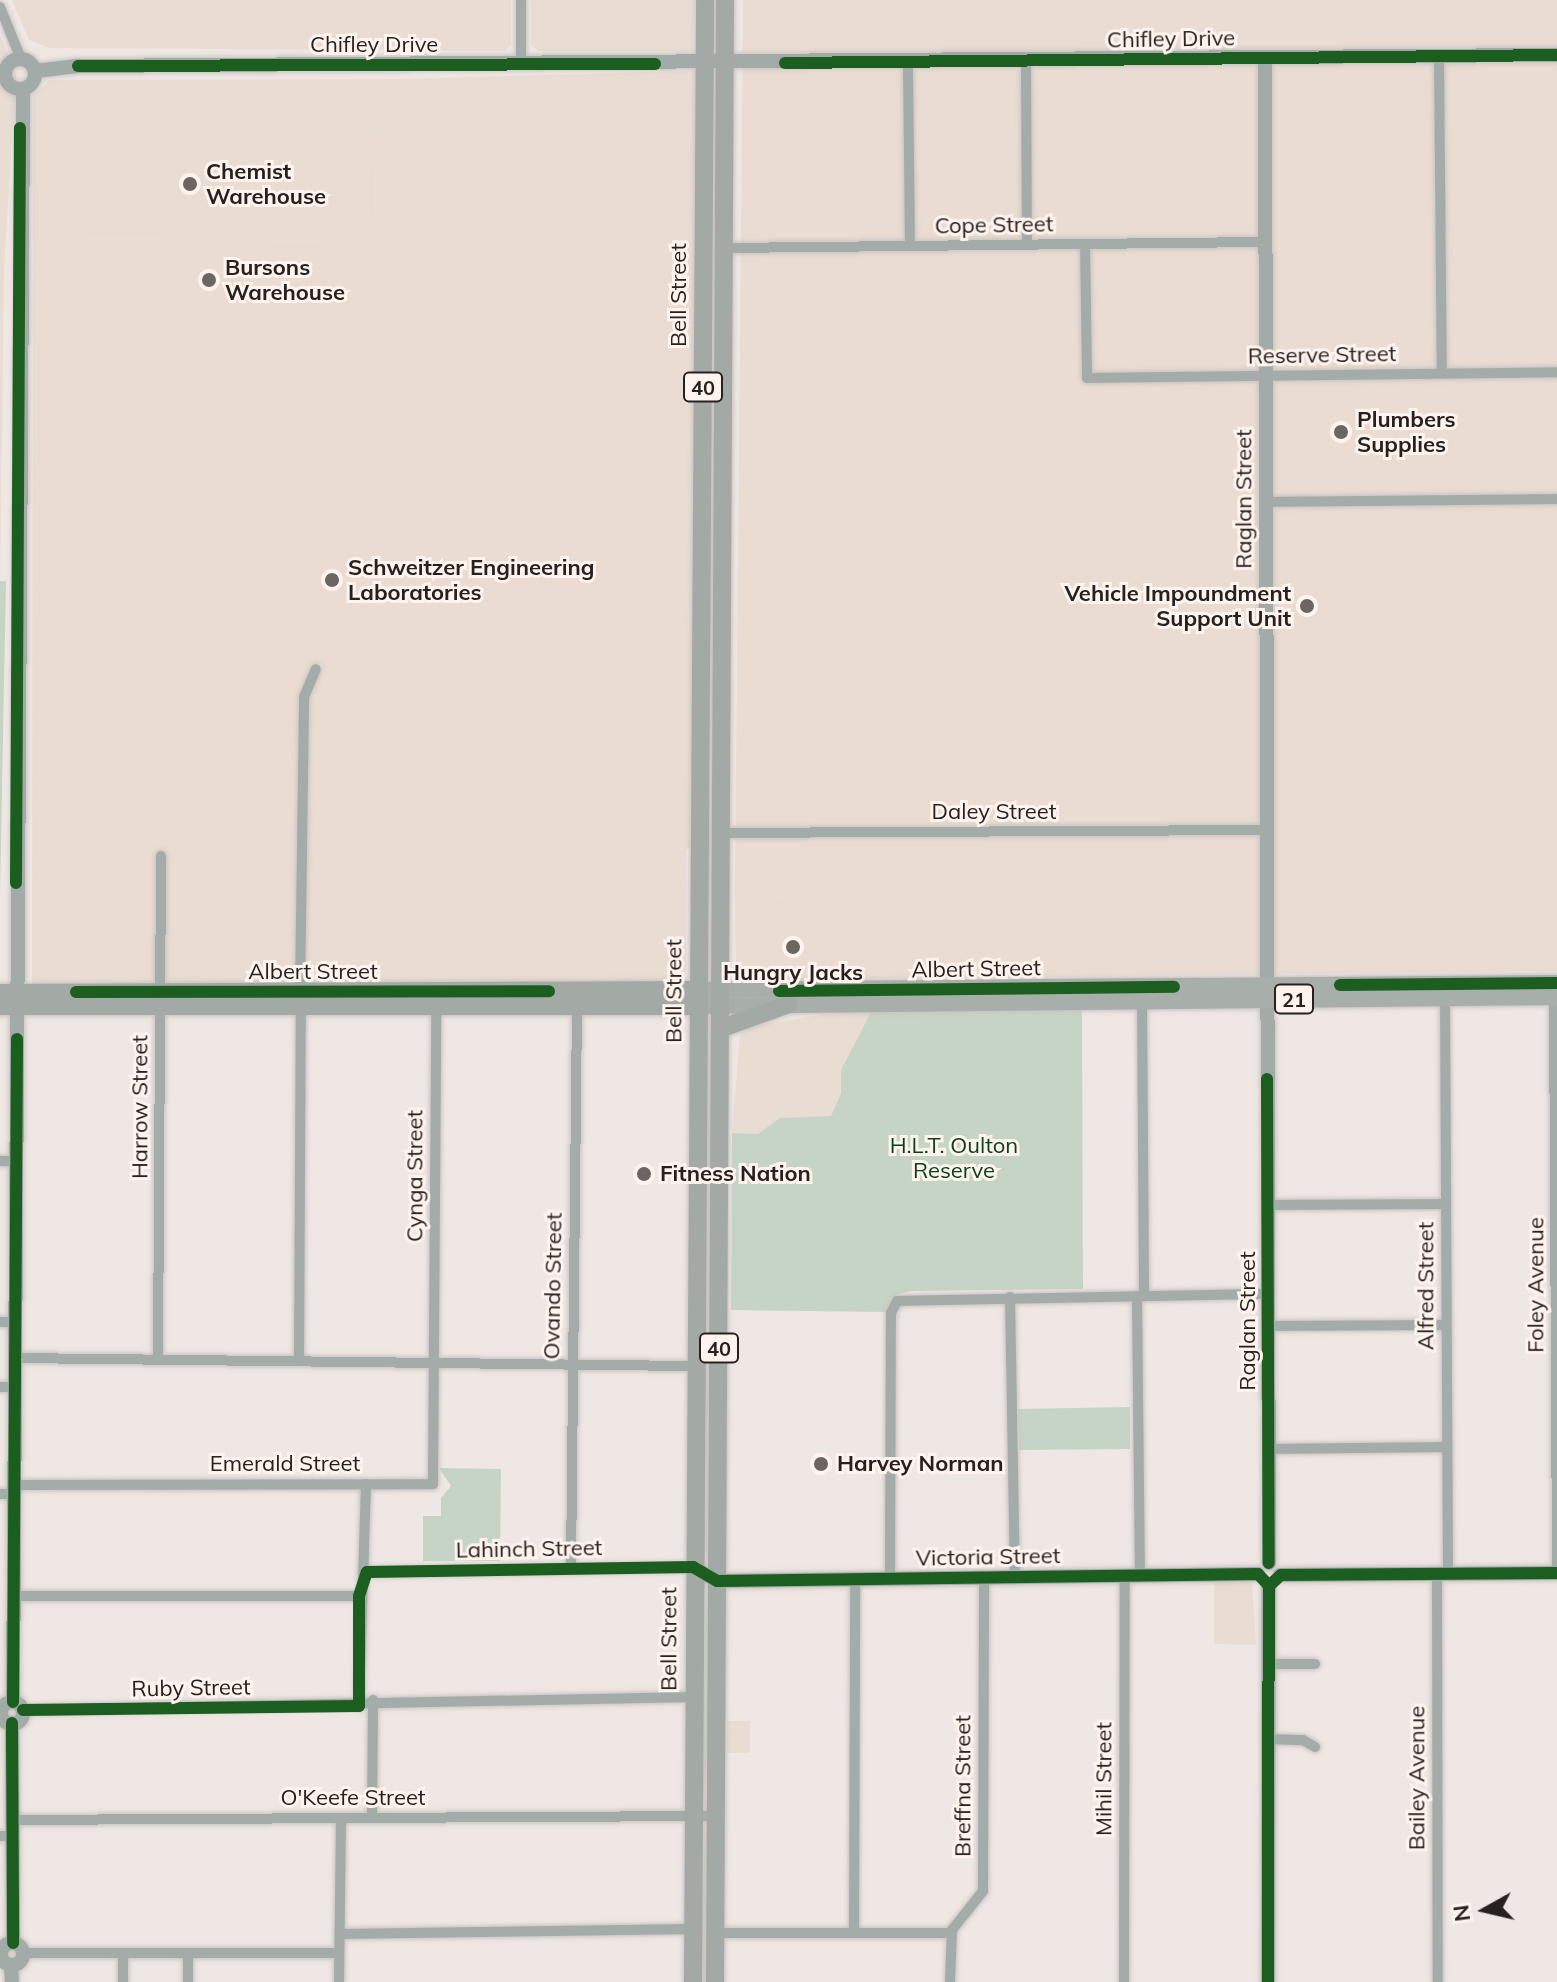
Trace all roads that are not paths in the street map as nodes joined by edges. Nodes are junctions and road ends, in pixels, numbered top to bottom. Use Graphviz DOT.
graph roads {
  1 [pos="521,0"];
  2 [pos="705,0"];
  3 [pos="725,0"];
  4 [pos="0,7"];
  5 [pos="1557,55"];
  6 [pos="1439,56"];
  7 [pos="1265,58"];
  8 [pos="21,59"];
  9 [pos="1026,60"];
  10 [pos="908,62"];
  11 [pos="521,64"];
  12 [pos="705,64"];
  13 [pos="725,64"];
  14 [pos="35,71"];
  15 [pos="2,74"];
  16 [pos="23,89"];
  17 [pos="1265,242"];
  18 [pos="1027,244"];
  19 [pos="1085,244"];
  20 [pos="910,246"];
  21 [pos="725,248"];
  22 [pos="702,306"];
  23 [pos="725,306"];
  24 [pos="1557,372"];
  25 [pos="1442,373"];
  26 [pos="1265,375"];
  27 [pos="702,419"];
  28 [pos="724,419"];
  29 [pos="1557,499"];
  30 [pos="1266,502"];
  31 [pos="316,669"];
  32 [pos="724,709"];
  33 [pos="700,711"];
  34 [pos="1266,830"];
  35 [pos="722,833"];
  36 [pos="161,856"];
  37 [pos="1267,992"];
  38 [pos="1556,992"];
  39 [pos="1099,994"];
  40 [pos="1174,994"];
  41 [pos="822,997"];
  42 [pos="161,998"];
  43 [pos="300,998"];
  44 [pos="436,998"];
  45 [pos="600,998"];
  46 [pos="698,998"];
  47 [pos="722,998"];
  48 [pos="1445,998"];
  49 [pos="9,999"];
  50 [pos="1142,1000"];
  51 [pos="577,1004"];
  52 [pos="789,1004"];
  53 [pos="722,1028"];
  54 [pos="721,1116"];
  55 [pos="697,1148"];
  56 [pos="8,1161"];
  57 [pos="1556,1196"];
  58 [pos="1446,1204"];
  59 [pos="1267,1205"];
  60 [pos="1268,1294"];
  61 [pos="1141,1296"];
  62 [pos="1010,1297"];
  63 [pos="0,1322"];
  64 [pos="16,1322"];
  65 [pos="1446,1325"];
  66 [pos="1268,1326"];
  67 [pos="299,1356"];
  68 [pos="16,1358"];
  69 [pos="158,1359"];
  70 [pos="434,1361"];
  71 [pos="572,1364"];
  72 [pos="695,1366"];
  73 [pos="8,1387"];
  74 [pos="1447,1447"];
  75 [pos="1268,1449"];
  76 [pos="366,1484"];
  77 [pos="10,1491"];
  78 [pos="693,1567"];
  79 [pos="571,1569"];
  80 [pos="1264,1569"];
  81 [pos="367,1572"];
  82 [pos="1557,1573"];
  83 [pos="1442,1574"];
  84 [pos="1280,1575"];
  85 [pos="1132,1576"];
  86 [pos="1015,1577"];
  87 [pos="890,1578"];
  88 [pos="984,1578"];
  89 [pos="855,1579"];
  90 [pos="717,1581"];
  91 [pos="1269,1586"];
  92 [pos="14,1596"];
  93 [pos="359,1596"];
  94 [pos="1269,1664"];
  95 [pos="1315,1664"];
  96 [pos="693,1697"];
  97 [pos="373,1700"];
  98 [pos="18,1706"];
  99 [pos="359,1706"];
  100 [pos="5,1719"];
  101 [pos="1268,1739"];
  102 [pos="1315,1747"];
  103 [pos="716,1816"];
  104 [pos="692,1817"];
  105 [pos="341,1818"];
  106 [pos="372,1818"];
  107 [pos="13,1820"];
  108 [pos="6,1836"];
  109 [pos="693,1929"];
  110 [pos="854,1931"];
  111 [pos="715,1933"];
  112 [pos="951,1933"];
  113 [pos="340,1934"];
  114 [pos="18,1948"];
  115 [pos="339,1953"];
  116 [pos="123,1954"];
  117 [pos="188,1954"];
  118 [pos="4,1957"];
  119 [pos="12,1982"];
  120 [pos="123,1982"];
  121 [pos="188,1982"];
  122 [pos="339,1982"];
  123 [pos="693,1982"];
  124 [pos="715,1982"];
  125 [pos="950,1982"];
  126 [pos="1124,1982"];
  127 [pos="1268,1982"];
  128 [pos="1438,1982"];
  1 -- 11 [label="street"];
  2 -- 12 [label="highway, Bell Street / 40"];
  3 -- 13 [label="highway, Bell Street / 40"];
  4 -- 8 [label="street"];
  5 -- 6 [label="street, Chifley Drive"];
  6 -- 7 [label="street, Chifley Drive"];
  6 -- 25 [label="street"];
  7 -- 9 [label="street, Chifley Drive"];
  7 -- 17 [label="street, Raglan Street"];
  8 -- 14 [label="street"];
  8 -- 15 [label="street"];
  9 -- 10 [label="street, Chifley Drive"];
  9 -- 18 [label="street"];
  10 -- 13 [label="street, Chifley Drive"];
  10 -- 20 [label="street"];
  11 -- 12 [label="street, Chifley Drive"];
  11 -- 14 [label="street, Chifley Drive"];
  12 -- 13 [label="street, Chifley Drive"];
  12 -- 22 [label="highway, Bell Street / 40"];
  13 -- 21 [label="highway, Bell Street / 40"];
  14 -- 16 [label="street"];
  15 -- 16 [label="street"];
  16 -- 49 [label="street"];
  17 -- 19 [label="street, Cope Street"];
  17 -- 26 [label="street, Raglan Street"];
  18 -- 19 [label="street, Cope Street"];
  18 -- 20 [label="street, Cope Street"];
  19 -- 26 [label="street, Reserve Street"];
  20 -- 21 [label="street, Cope Street"];
  21 -- 23 [label="highway, Bell Street / 40"];
  22 -- 23 [label="highway"];
  22 -- 27 [label="highway, Bell Street / 40"];
  23 -- 28 [label="highway, Bell Street / 40"];
  24 -- 25 [label="street, Reserve Street"];
  25 -- 26 [label="street, Reserve Street"];
  26 -- 30 [label="street, Raglan Street"];
  27 -- 28 [label="highway"];
  27 -- 33 [label="highway, Bell Street / 40"];
  28 -- 32 [label="highway, Bell Street / 40"];
  29 -- 30 [label="street"];
  30 -- 34 [label="street, Raglan Street"];
  31 -- 43 [label="street"];
  32 -- 33 [label="highway"];
  32 -- 35 [label="highway, Bell Street / 40"];
  33 -- 46 [label="highway, Bell Street / 40"];
  34 -- 35 [label="street, Daley Street"];
  34 -- 37 [label="street, Raglan Street"];
  35 -- 47 [label="highway, Bell Street / 40"];
  36 -- 42 [label="street, Harrow Street"];
  37 -- 38 [label="main road, Albert Street / 21"];
  37 -- 40 [label="main road, Albert Street / 21"];
  37 -- 48 [label="main road, Albert Street / 21"];
  37 -- 59 [label="street, Raglan Street"];
  38 -- 48 [label="main road, Albert Street / 21"];
  38 -- 57 [label="street, Foley Avenue"];
  39 -- 40 [label="main road, Albert Street / 21"];
  39 -- 41 [label="main road, Albert Street / 21"];
  39 -- 50 [label="main road, Albert Street / 21"];
  40 -- 50 [label="main road, Albert Street / 21"];
  41 -- 47 [label="main road, Albert Street / 21"];
  41 -- 52 [label="main road, Albert Street / 21"];
  42 -- 43 [label="highway, Albert Street / 21"];
  42 -- 49 [label="highway, Albert Street / 21"];
  42 -- 69 [label="street, Harrow Street"];
  43 -- 44 [label="highway, Albert Street / 21"];
  43 -- 67 [label="street"];
  44 -- 45 [label="highway, Albert Street / 21"];
  44 -- 51 [label="highway, Albert Street / 21"];
  44 -- 70 [label="street, Cynga Street"];
  45 -- 46 [label="highway, Albert Street / 21"];
  45 -- 51 [label="highway, Albert Street / 21"];
  46 -- 47 [label="main road, Albert Street / 21"];
  46 -- 55 [label="highway, Bell Street / 40"];
  47 -- 52 [label="main road, Albert Street / 21"];
  47 -- 53 [label="highway, Bell Street / 40"];
  48 -- 58 [label="street, Alfred Street"];
  49 -- 56 [label="street"];
  50 -- 61 [label="street, Mihil Street"];
  51 -- 71 [label="street, Ovando Street"];
  52 -- 53 [label="highway"];
  53 -- 54 [label="highway, Bell Street / 40"];
  54 -- 55 [label="highway"];
  54 -- 90 [label="highway, Bell Street / 40"];
  55 -- 72 [label="highway, Bell Street / 40"];
  56 -- 64 [label="street"];
  57 -- 82 [label="street, Foley Avenue"];
  58 -- 59 [label="street"];
  58 -- 65 [label="street, Alfred Street"];
  59 -- 60 [label="street, Raglan Street"];
  60 -- 61 [label="street"];
  60 -- 66 [label="street, Raglan Street"];
  61 -- 62 [label="street"];
  61 -- 85 [label="street, Mihil Street"];
  62 -- 86 [label="street"];
  62 -- 87 [label="street"];
  63 -- 64 [label="street"];
  64 -- 68 [label="street"];
  65 -- 66 [label="street"];
  65 -- 74 [label="street, Alfred Street"];
  66 -- 75 [label="street, Raglan Street"];
  67 -- 69 [label="street"];
  67 -- 70 [label="street"];
  68 -- 69 [label="street"];
  68 -- 73 [label="street"];
  70 -- 71 [label="street"];
  70 -- 76 [label="street, Emerald Street"];
  71 -- 72 [label="street"];
  71 -- 79 [label="street, Ovando Street"];
  72 -- 78 [label="highway, Bell Street / 40"];
  73 -- 77 [label="street"];
  74 -- 75 [label="street"];
  74 -- 83 [label="street, Alfred Street"];
  75 -- 80 [label="street, Raglan Street"];
  76 -- 77 [label="street, Emerald Street"];
  76 -- 81 [label="street"];
  77 -- 92 [label="street"];
  78 -- 79 [label="street, Lahinch Street"];
  78 -- 90 [label="street"];
  78 -- 96 [label="highway, Bell Street / 40"];
  79 -- 81 [label="street, Lahinch Street"];
  80 -- 84 [label="street"];
  80 -- 85 [label="street, Victoria Street"];
  80 -- 91 [label="street"];
  81 -- 93 [label="street"];
  82 -- 83 [label="street"];
  83 -- 84 [label="street"];
  83 -- 128 [label="street, Bailey Avenue"];
  84 -- 91 [label="street"];
  85 -- 86 [label="street, Victoria Street"];
  85 -- 126 [label="street, Mihil Street"];
  86 -- 88 [label="street, Victoria Street"];
  87 -- 88 [label="street, Victoria Street"];
  87 -- 89 [label="street, Victoria Street"];
  88 -- 112 [label="street, Breffna Street"];
  89 -- 90 [label="street, Victoria Street"];
  89 -- 110 [label="street"];
  90 -- 103 [label="highway, Bell Street / 40"];
  91 -- 94 [label="street"];
  92 -- 93 [label="street"];
  92 -- 98 [label="street"];
  93 -- 99 [label="street"];
  94 -- 95 [label="street"];
  94 -- 101 [label="street"];
  96 -- 97 [label="street, Ruby Street"];
  96 -- 104 [label="highway, Bell Street / 40"];
  97 -- 99 [label="street, Ruby Street"];
  97 -- 106 [label="street"];
  98 -- 99 [label="street, Ruby Street"];
  98 -- 100 [label="street"];
  100 -- 107 [label="street"];
  101 -- 102 [label="street"];
  101 -- 127 [label="street"];
  103 -- 104 [label="street, O'Keefe Street"];
  103 -- 111 [label="highway, Bell Street / 40"];
  104 -- 106 [label="street, O'Keefe Street"];
  104 -- 109 [label="highway, Bell Street / 40"];
  105 -- 106 [label="street, O'Keefe Street"];
  105 -- 107 [label="street, O'Keefe Street"];
  105 -- 113 [label="street"];
  107 -- 108 [label="street"];
  108 -- 114 [label="street"];
  109 -- 113 [label="street"];
  109 -- 123 [label="highway, Bell Street / 40"];
  110 -- 111 [label="street"];
  110 -- 112 [label="street"];
  111 -- 124 [label="highway, Bell Street / 40"];
  112 -- 125 [label="street"];
  113 -- 115 [label="street"];
  114 -- 116 [label="street"];
  114 -- 118 [label="street"];
  115 -- 117 [label="street"];
  115 -- 122 [label="street"];
  116 -- 117 [label="street"];
  116 -- 120 [label="street"];
  117 -- 121 [label="street"];
  118 -- 119 [label="street"];
}
